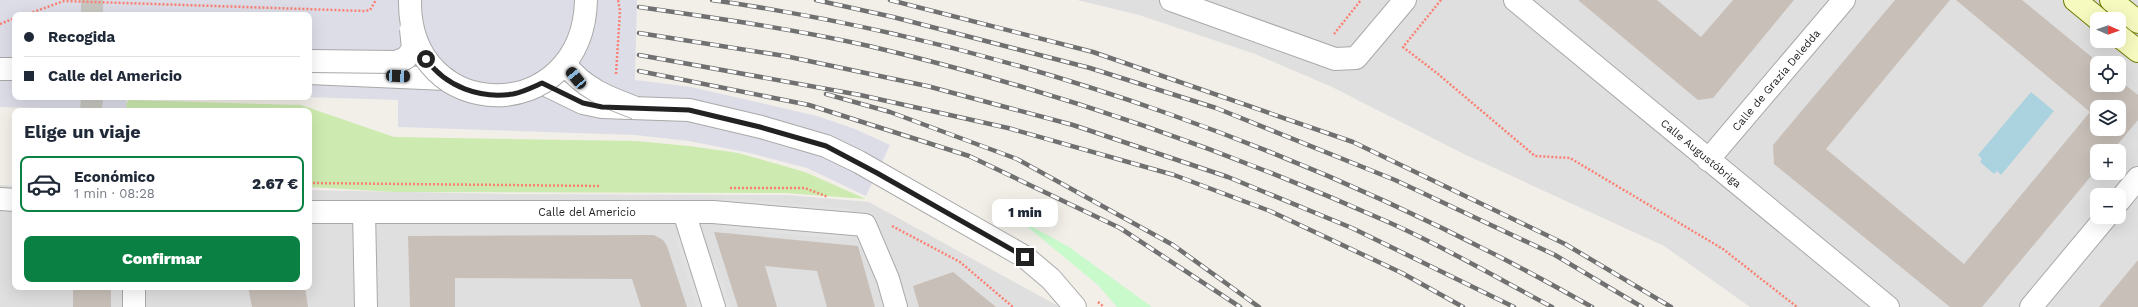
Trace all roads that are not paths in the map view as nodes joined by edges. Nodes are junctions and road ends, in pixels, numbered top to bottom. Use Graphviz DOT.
graph roads {
  1 [pos="586,0"];
  2 [pos="1171,0"];
  3 [pos="1405,0"];
  4 [pos="1515,0"];
  5 [pos="1844,0"];
  6 [pos="2075,0"];
  7 [pos="2111,0"];
  8 [pos="410,9"];
  9 [pos="2090,12"];
  10 [pos="2138,22"];
  11 [pos="2126,42"];
  12 [pos="2138,52"];
  13 [pos="12,56"];
  14 [pos="0,57"];
  15 [pos="312,61"];
  16 [pos="565,64"];
  17 [pos="0,69"];
  18 [pos="12,69"];
  19 [pos="312,73"];
  20 [pos="446,79"];
  21 [pos="542,83"];
  22 [pos="636,108"];
  23 [pos="1708,160"];
  24 [pos="2138,178"];
  25 [pos="2126,193"];
  26 [pos="0,200"];
  27 [pos="12,200"];
  28 [pos="312,212"];
  29 [pos="364,212"];
  30 [pos="684,212"];
  31 [pos="2100,224"];
  32 [pos="134,290"];
  33 [pos="134,307"];
  34 [pos="366,307"];
  35 [pos="714,307"];
  36 [pos="896,307"];
  37 [pos="1075,307"];
  38 [pos="1888,307"];
  39 [pos="2031,307"];
  1 -- 16 [label="street, bridge"];
  2 -- 3 [label="street"];
  4 -- 23 [label="street, Calle Augustóbriga"];
  5 -- 23 [label="street, Calle de Grazia Deledda"];
  6 -- 9 [label="main road"];
  7 -- 10 [label="main road"];
  8 -- 15 [label="street, bridge"];
  8 -- 20 [label="street, bridge"];
  11 -- 12 [label="main road"];
  13 -- 14 [label="street"];
  16 -- 21 [label="street, bridge"];
  16 -- 22 [label="street, bridge"];
  17 -- 18 [label="street"];
  19 -- 20 [label="street"];
  20 -- 21 [label="street, bridge"];
  21 -- 22 [label="street"];
  22 -- 37 [label="street"];
  23 -- 38 [label="street, Calle Augustóbriga"];
  24 -- 25 [label="street"];
  26 -- 27 [label="street"];
  28 -- 29 [label="street, Calle del Americio"];
  29 -- 30 [label="street, Calle del Americio"];
  29 -- 34 [label="street"];
  30 -- 35 [label="street"];
  30 -- 36 [label="street, Calle del Americio"];
  31 -- 39 [label="street"];
  32 -- 33 [label="street"];
}
